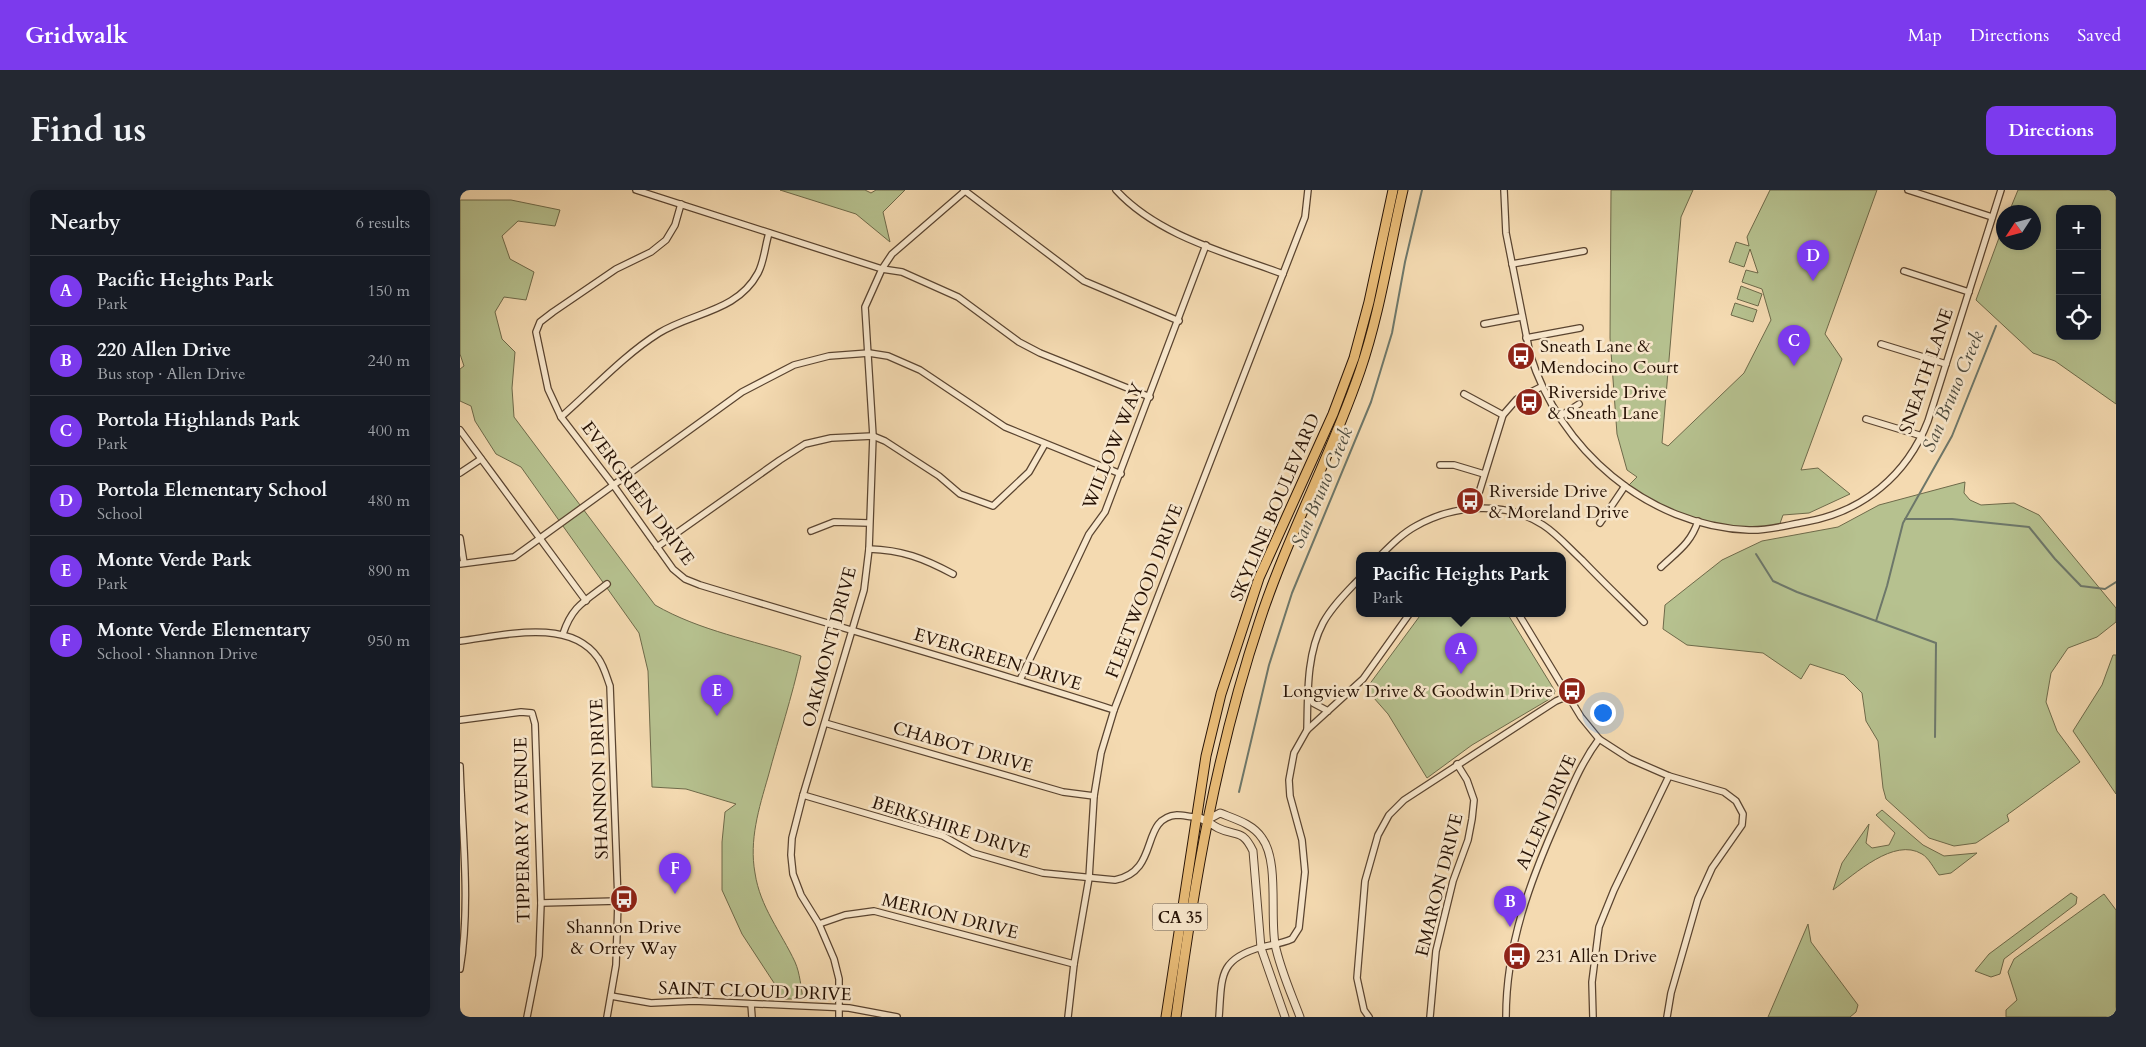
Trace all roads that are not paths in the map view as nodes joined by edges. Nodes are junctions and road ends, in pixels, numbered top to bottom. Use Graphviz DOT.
graph roads {
  1 [pos="636,190"];
  2 [pos="965,190"];
  3 [pos="1116,190"];
  4 [pos="1308,190"];
  5 [pos="1393,190"];
  6 [pos="1403,190"];
  7 [pos="1504,190"];
  8 [pos="1908,190"];
  9 [pos="2001,190"];
  10 [pos="681,204"];
  11 [pos="1992,217"];
  12 [pos="769,233"];
  13 [pos="1206,245"];
  14 [pos="1584,251"];
  15 [pos="1512,264"];
  16 [pos="882,268"];
  17 [pos="1904,271"];
  18 [pos="1283,274"];
  19 [pos="1969,292"];
  20 [pos="1521,317"];
  21 [pos="1179,321"];
  22 [pos="1484,324"];
  23 [pos="1580,328"];
  24 [pos="1526,338"];
  25 [pos="1881,344"];
  26 [pos="870,353"];
  27 [pos="1946,364"];
  28 [pos="1542,387"];
  29 [pos="1464,394"];
  30 [pos="1150,397"];
  31 [pos="1580,404"];
  32 [pos="1503,415"];
  33 [pos="561,417"];
  34 [pos="1558,418"];
  35 [pos="1866,419"];
  36 [pos="460,430"];
  37 [pos="873,436"];
  38 [pos="1922,436"];
  39 [pos="1045,444"];
  40 [pos="482,459"];
  41 [pos="1440,465"];
  42 [pos="460,473"];
  43 [pos="1121,474"];
  44 [pos="1484,474"];
  45 [pos="614,486"];
  46 [pos="1625,486"];
  47 [pos="1474,509"];
  48 [pos="1698,520"];
  49 [pos="869,523"];
  50 [pos="1600,523"];
  51 [pos="811,531"];
  52 [pos="460,538"];
  53 [pos="540,538"];
  54 [pos="657,547"];
  55 [pos="869,549"];
  56 [pos="1384,552"];
  57 [pos="462,564"];
  58 [pos="1661,567"];
  59 [pos="953,574"];
  60 [pos="1356,582"];
  61 [pos="608,584"];
  62 [pos="586,601"];
  63 [pos="1407,617"];
  64 [pos="1520,617"];
  65 [pos="1644,622"];
  66 [pos="851,632"];
  67 [pos="563,634"];
  68 [pos="460,641"];
  69 [pos="1020,680"];
  70 [pos="1309,693"];
  71 [pos="1568,696"];
  72 [pos="1114,710"];
  73 [pos="1328,711"];
  74 [pos="460,720"];
  75 [pos="825,723"];
  76 [pos="1306,730"];
  77 [pos="1599,739"];
  78 [pos="1457,764"];
  79 [pos="460,766"];
  80 [pos="1669,776"];
  81 [pos="803,795"];
  82 [pos="1094,796"];
  83 [pos="1196,817"];
  84 [pos="1207,820"];
  85 [pos="1089,878"];
  86 [pos="618,901"];
  87 [pos="541,903"];
  88 [pos="819,924"];
  89 [pos="1268,946"];
  90 [pos="1074,964"];
  91 [pos="460,969"];
  92 [pos="611,996"];
  93 [pos="751,1004"];
  94 [pos="839,1007"];
  95 [pos="527,1017"];
  96 [pos="607,1017"];
  97 [pos="752,1017"];
  98 [pos="839,1017"];
  99 [pos="897,1017"];
  100 [pos="1068,1017"];
  101 [pos="1166,1017"];
  102 [pos="1176,1017"];
  103 [pos="1219,1017"];
  104 [pos="1285,1017"];
  105 [pos="1300,1017"];
  106 [pos="1369,1017"];
  107 [pos="1430,1017"];
  108 [pos="1506,1017"];
  109 [pos="1593,1017"];
  110 [pos="1667,1017"];
  1 -- 10 [label="street"];
  2 -- 16 [label="street, OAKMONT DRIVE"];
  2 -- 21 [label="street"];
  3 -- 13 [label="street"];
  4 -- 18 [label="street, FLEETWOOD DRIVE"];
  5 -- 83 [label="main road, SKYLINE BOULEVARD / CA 35"];
  6 -- 84 [label="main road, SKYLINE BOULEVARD / CA 35"];
  7 -- 15 [label="street, SNEATH LANE"];
  8 -- 11 [label="street"];
  9 -- 11 [label="street, SNEATH LANE"];
  10 -- 12 [label="street"];
  10 -- 33 [label="street, EVERGREEN DRIVE"];
  11 -- 19 [label="street, SNEATH LANE"];
  12 -- 16 [label="street"];
  12 -- 33 [label="street"];
  13 -- 18 [label="street"];
  13 -- 21 [label="street, WILLOW WAY"];
  14 -- 15 [label="street"];
  15 -- 20 [label="street, SNEATH LANE"];
  16 -- 26 [label="street, OAKMONT DRIVE"];
  16 -- 30 [label="street"];
  17 -- 19 [label="street"];
  18 -- 72 [label="street, FLEETWOOD DRIVE"];
  19 -- 27 [label="street, SNEATH LANE"];
  20 -- 22 [label="street"];
  20 -- 24 [label="street, SNEATH LANE"];
  21 -- 30 [label="street, WILLOW WAY"];
  23 -- 24 [label="street"];
  24 -- 28 [label="street, SNEATH LANE"];
  25 -- 27 [label="street"];
  26 -- 37 [label="street, OAKMONT DRIVE"];
  26 -- 39 [label="street"];
  26 -- 45 [label="street"];
  27 -- 38 [label="street, SNEATH LANE"];
  28 -- 32 [label="street"];
  28 -- 34 [label="street, SNEATH LANE"];
  29 -- 32 [label="street"];
  30 -- 43 [label="street, WILLOW WAY"];
  31 -- 34 [label="street"];
  32 -- 44 [label="street"];
  33 -- 45 [label="street, EVERGREEN DRIVE"];
  34 -- 46 [label="street, SNEATH LANE"];
  35 -- 38 [label="street"];
  36 -- 40 [label="street"];
  37 -- 39 [label="street"];
  37 -- 49 [label="street, OAKMONT DRIVE"];
  37 -- 54 [label="street"];
  38 -- 48 [label="street, SNEATH LANE"];
  39 -- 43 [label="street"];
  40 -- 42 [label="street"];
  40 -- 53 [label="street"];
  41 -- 44 [label="street"];
  43 -- 69 [label="street, WILLOW WAY"];
  44 -- 47 [label="street"];
  45 -- 53 [label="street"];
  45 -- 54 [label="street, EVERGREEN DRIVE"];
  46 -- 48 [label="street, SNEATH LANE"];
  46 -- 50 [label="street"];
  47 -- 56 [label="street"];
  47 -- 65 [label="street"];
  48 -- 58 [label="street"];
  49 -- 51 [label="street"];
  49 -- 55 [label="street, OAKMONT DRIVE"];
  52 -- 57 [label="street"];
  53 -- 57 [label="street"];
  53 -- 62 [label="street"];
  54 -- 66 [label="street, EVERGREEN DRIVE"];
  55 -- 59 [label="street"];
  55 -- 66 [label="street, OAKMONT DRIVE"];
  60 -- 70 [label="street"];
  61 -- 62 [label="street"];
  62 -- 67 [label="street"];
  63 -- 73 [label="street"];
  64 -- 71 [label="street"];
  66 -- 69 [label="street, EVERGREEN DRIVE"];
  66 -- 75 [label="street, OAKMONT DRIVE"];
  67 -- 68 [label="street, SHANNON DRIVE"];
  67 -- 86 [label="street, SHANNON DRIVE"];
  69 -- 72 [label="street, EVERGREEN DRIVE"];
  70 -- 73 [label="street"];
  70 -- 76 [label="street"];
  71 -- 77 [label="street"];
  71 -- 78 [label="street"];
  72 -- 82 [label="street, FLEETWOOD DRIVE"];
  73 -- 76 [label="street"];
  74 -- 87 [label="street, TIPPERARY AVENUE"];
  75 -- 81 [label="street, OAKMONT DRIVE"];
  75 -- 82 [label="street, CHABOT DRIVE"];
  76 -- 89 [label="street"];
  77 -- 80 [label="street"];
  77 -- 108 [label="street, ALLEN DRIVE"];
  78 -- 106 [label="street"];
  78 -- 107 [label="street, EMARON DRIVE"];
  79 -- 91 [label="street"];
  80 -- 109 [label="street"];
  80 -- 110 [label="street"];
  81 -- 85 [label="street, BERKSHIRE DRIVE"];
  81 -- 88 [label="street, OAKMONT DRIVE"];
  82 -- 85 [label="street, FLEETWOOD DRIVE"];
  83 -- 84 [label="street, BERKSHIRE DRIVE"];
  83 -- 85 [label="street, BERKSHIRE DRIVE"];
  83 -- 101 [label="main road, SKYLINE BOULEVARD / CA 35"];
  84 -- 89 [label="street"];
  84 -- 89 [label="street"];
  84 -- 102 [label="main road, SKYLINE BOULEVARD / CA 35"];
  85 -- 90 [label="street, FLEETWOOD DRIVE"];
  86 -- 87 [label="street"];
  86 -- 92 [label="street, SHANNON DRIVE"];
  87 -- 95 [label="street, TIPPERARY AVENUE"];
  88 -- 90 [label="street, MERION DRIVE"];
  88 -- 94 [label="street, OAKMONT DRIVE"];
  89 -- 103 [label="street"];
  89 -- 104 [label="street"];
  89 -- 105 [label="street"];
  90 -- 100 [label="street, FLEETWOOD DRIVE"];
  92 -- 93 [label="street, SAINT CLOUD DRIVE"];
  92 -- 96 [label="street, SHANNON DRIVE"];
  93 -- 94 [label="street, SAINT CLOUD DRIVE"];
  93 -- 97 [label="street"];
  94 -- 98 [label="street, OAKMONT DRIVE"];
  94 -- 99 [label="street, SAINT CLOUD DRIVE"];
}
